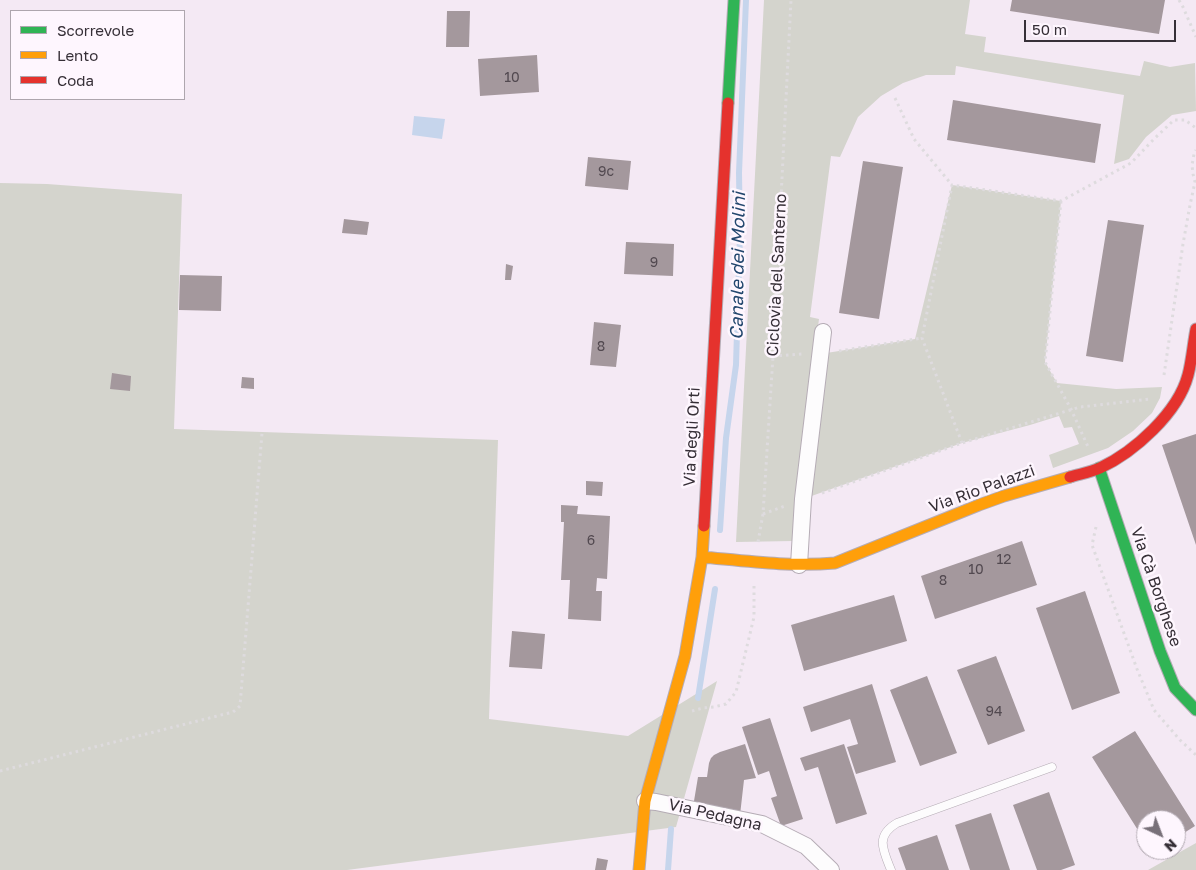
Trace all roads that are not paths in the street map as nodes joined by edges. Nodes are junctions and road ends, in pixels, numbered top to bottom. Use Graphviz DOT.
graph roads {
  1 [pos="734,0"];
  2 [pos="1196,329"];
  3 [pos="823,332"];
  4 [pos="1099,468"];
  5 [pos="702,557"];
  6 [pos="799,566"];
  7 [pos="1196,710"];
  8 [pos="1052,767"];
  9 [pos="645,801"];
  10 [pos="639,870"];
  11 [pos="831,870"];
  12 [pos="891,870"];
  1 -- 5 [label="street, Via degli Orti"];
  2 -- 4 [label="street, Via Rio Palazzi"];
  3 -- 6 [label="street"];
  4 -- 6 [label="street, Via Rio Palazzi"];
  4 -- 7 [label="street, Via Cà Borghese"];
  5 -- 6 [label="street, Via Rio Palazzi"];
  5 -- 9 [label="street, Via degli Orti"];
  8 -- 12 [label="lane"];
  9 -- 10 [label="street, Via degli Orti"];
  9 -- 11 [label="street, Via Pedagna"];
}
